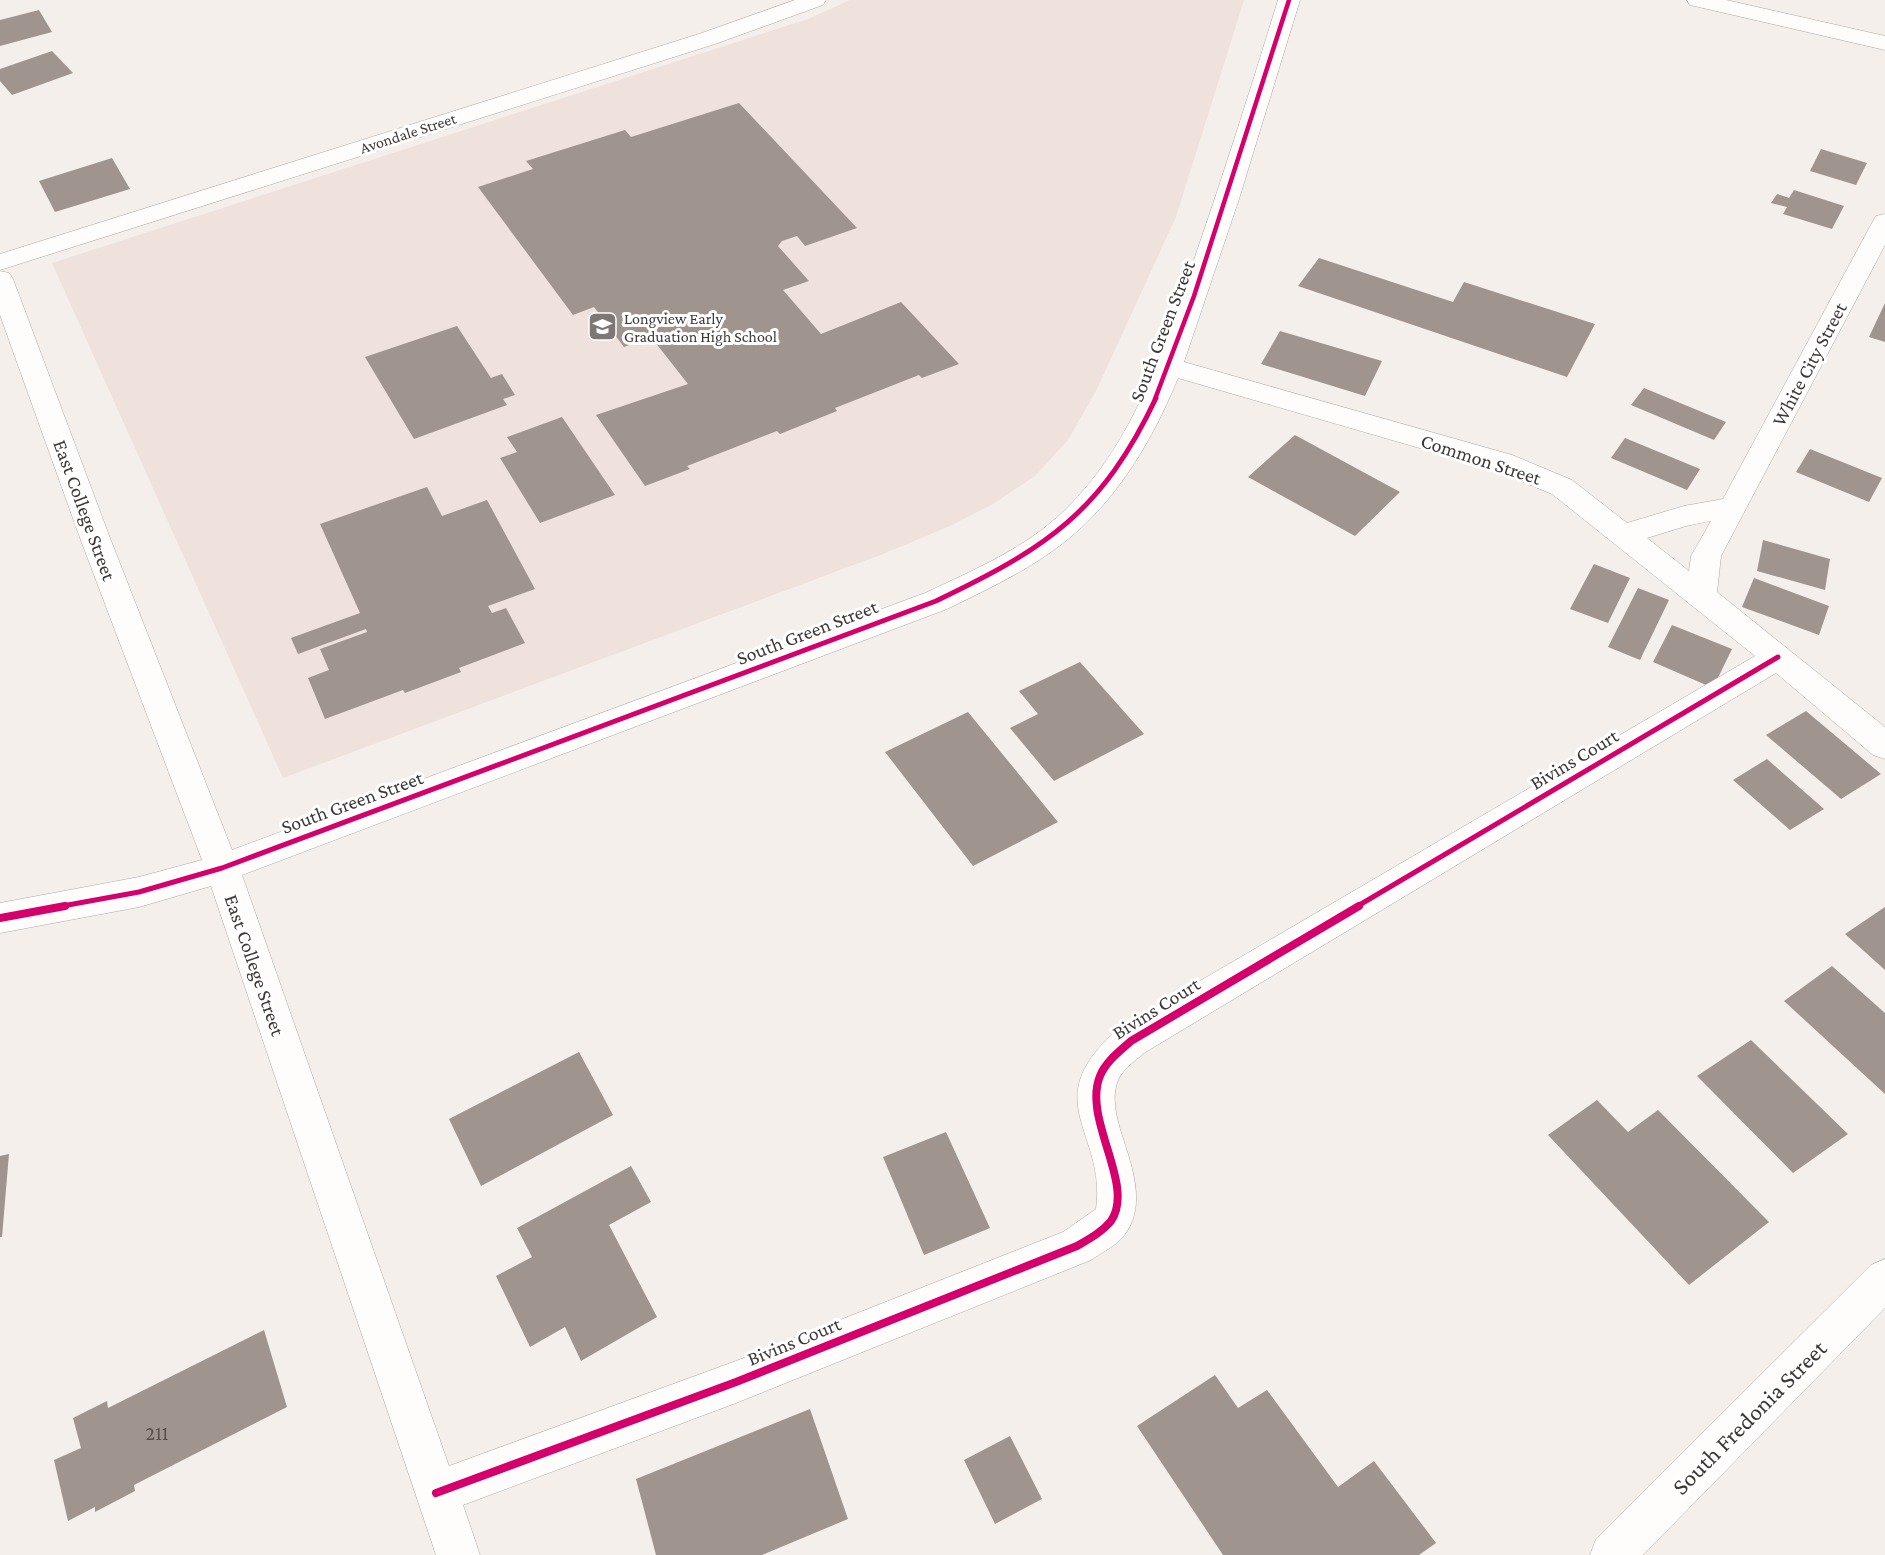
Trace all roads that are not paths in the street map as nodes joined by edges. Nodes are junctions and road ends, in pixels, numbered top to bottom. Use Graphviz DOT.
graph roads {
  1 [pos="815,0"];
  2 [pos="1289,0"];
  3 [pos="1698,0"];
  4 [pos="1885,43"];
  5 [pos="1885,221"];
  6 [pos="1,283"];
  7 [pos="1170,367"];
  8 [pos="1732,507"];
  9 [pos="1623,535"];
  10 [pos="1701,597"];
  11 [pos="1778,657"];
  12 [pos="1885,746"];
  13 [pos="222,868"];
  14 [pos="0,918"];
  15 [pos="1885,1279"];
  16 [pos="436,1494"];
  17 [pos="458,1555"];
  18 [pos="1612,1555"];
  1 -- 6 [label="street, Avondale Street"];
  2 -- 7 [label="street, South Green Street"];
  3 -- 4 [label="street"];
  5 -- 8 [label="street, White City Street"];
  6 -- 13 [label="street, East College Street"];
  7 -- 9 [label="street, Common Street"];
  7 -- 13 [label="street, South Green Street"];
  8 -- 9 [label="street"];
  8 -- 10 [label="street, White City Street"];
  9 -- 10 [label="street, Common Street"];
  10 -- 11 [label="street, Common Street"];
  11 -- 12 [label="street, Common Street"];
  11 -- 16 [label="street, Bivins Court"];
  13 -- 14 [label="street, South Green Street"];
  13 -- 16 [label="street, East College Street"];
  15 -- 18 [label="street, South Fredonia Street"];
  16 -- 17 [label="street, East College Street"];
}
